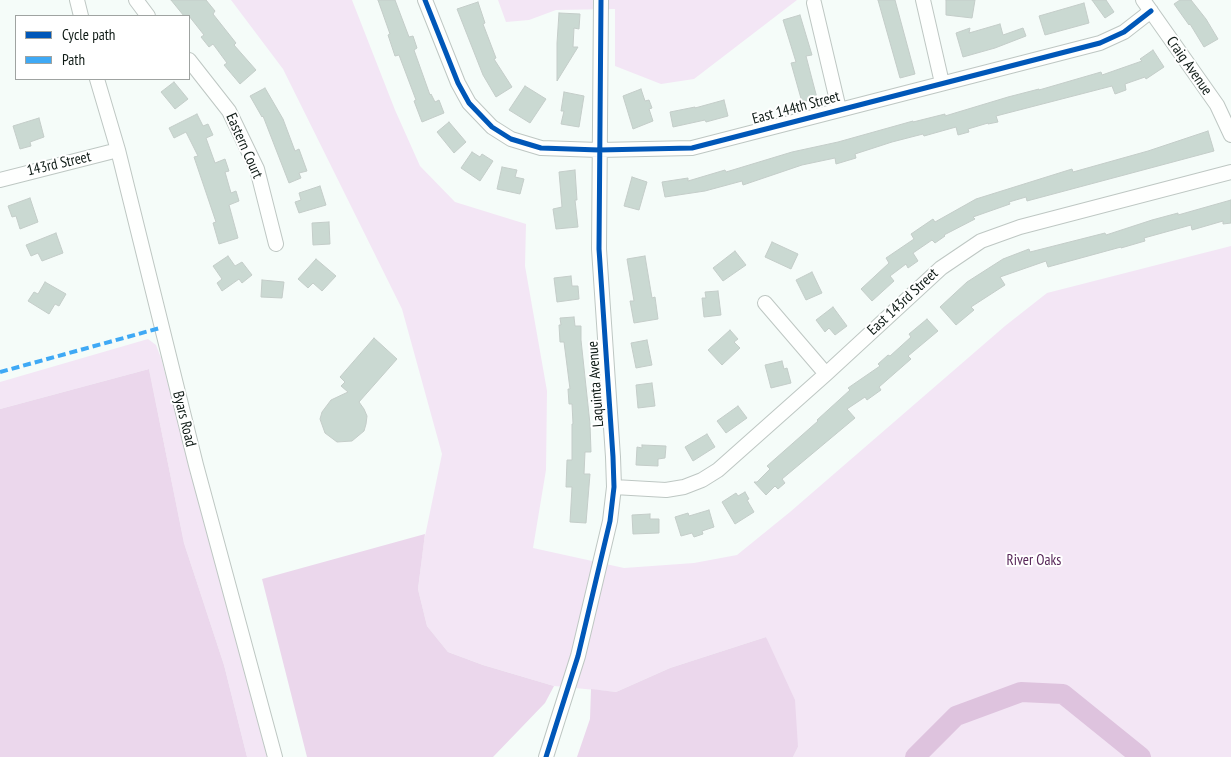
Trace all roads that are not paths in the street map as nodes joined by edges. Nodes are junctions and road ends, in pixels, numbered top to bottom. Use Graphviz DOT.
graph roads {
  1 [pos="76,0"];
  2 [pos="136,0"];
  3 [pos="425,0"];
  4 [pos="601,0"];
  5 [pos="923,0"];
  6 [pos="814,3"];
  7 [pos="1147,6"];
  8 [pos="81,15"];
  9 [pos="147,15"];
  10 [pos="190,61"];
  11 [pos="97,80"];
  12 [pos="942,83"];
  13 [pos="839,109"];
  14 [pos="1231,135"];
  15 [pos="118,150"];
  16 [pos="600,150"];
  17 [pos="1231,172"];
  18 [pos="0,180"];
  19 [pos="276,244"];
  20 [pos="765,303"];
  21 [pos="826,374"];
  22 [pos="614,487"];
  23 [pos="275,757"];
  24 [pos="546,757"];
  1 -- 8 [label="street"];
  2 -- 9 [label="street"];
  3 -- 16 [label="street, East 144th Street"];
  4 -- 16 [label="street, Laquinta Avenue"];
  5 -- 12 [label="street"];
  6 -- 13 [label="street"];
  7 -- 12 [label="street, East 144th Street"];
  7 -- 14 [label="street, Craig Avenue"];
  10 -- 19 [label="street, Eastern Court"];
  11 -- 15 [label="street, Byars Road"];
  12 -- 13 [label="street, East 144th Street"];
  13 -- 16 [label="street, East 144th Street"];
  15 -- 18 [label="street, 143rd Street"];
  15 -- 23 [label="street, Byars Road"];
  16 -- 22 [label="street, Laquinta Avenue"];
  17 -- 21 [label="street, East 143rd Street"];
  20 -- 21 [label="street"];
  21 -- 22 [label="street, East 143rd Street"];
  22 -- 24 [label="street, Laquinta Avenue"];
}
